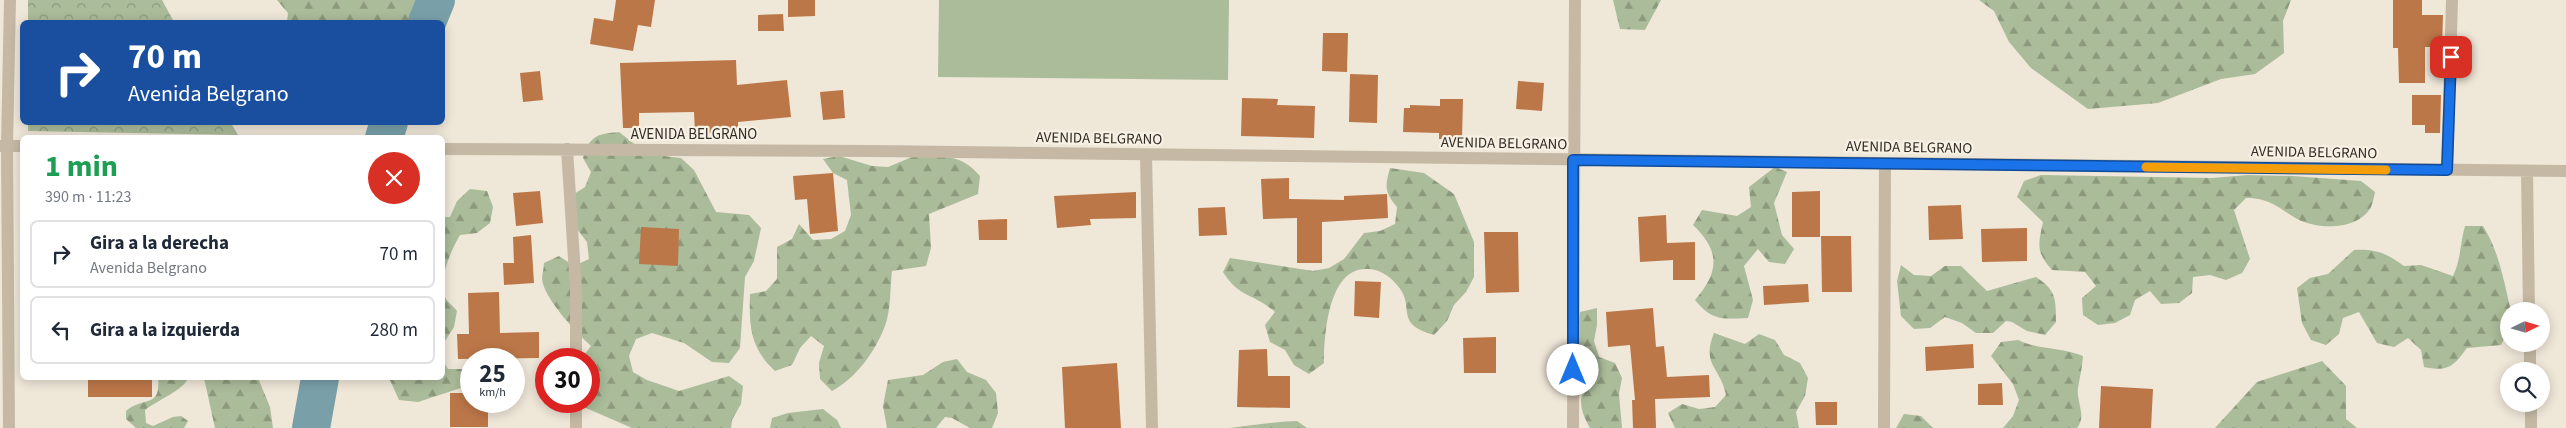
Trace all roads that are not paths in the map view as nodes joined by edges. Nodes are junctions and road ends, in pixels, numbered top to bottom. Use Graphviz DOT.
graph roads {
  1 [pos="10,0"];
  2 [pos="1575,0"];
  3 [pos="2452,0"];
  4 [pos="4,146"];
  5 [pos="20,146"];
  6 [pos="445,149"];
  7 [pos="567,149"];
  8 [pos="1146,154"];
  9 [pos="1573,160"];
  10 [pos="1885,163"];
  11 [pos="2447,170"];
  12 [pos="2526,171"];
  13 [pos="2566,171"];
  14 [pos="2529,302"];
  15 [pos="576,348"];
  16 [pos="10,411"];
  17 [pos="2531,412"];
  18 [pos="576,413"];
  19 [pos="9,428"];
  20 [pos="21,428"];
  21 [pos="576,428"];
  22 [pos="1152,428"];
  23 [pos="1573,428"];
  24 [pos="1884,428"];
  25 [pos="2531,428"];
  1 -- 4 [label="street"];
  2 -- 9 [label="street"];
  3 -- 11 [label="street"];
  4 -- 5 [label="street"];
  4 -- 16 [label="street"];
  6 -- 7 [label="street, AVENIDA BELGRANO"];
  7 -- 8 [label="street, AVENIDA BELGRANO"];
  7 -- 15 [label="street"];
  8 -- 9 [label="street, AVENIDA BELGRANO"];
  8 -- 22 [label="street"];
  9 -- 10 [label="street, AVENIDA BELGRANO"];
  9 -- 23 [label="street"];
  10 -- 11 [label="street, AVENIDA BELGRANO"];
  10 -- 24 [label="street"];
  11 -- 12 [label="street, AVENIDA BELGRANO"];
  12 -- 13 [label="street, AVENIDA BELGRANO"];
  12 -- 14 [label="street"];
  16 -- 19 [label="street"];
  16 -- 20 [label="street"];
  17 -- 25 [label="street"];
  18 -- 21 [label="street"];
}
